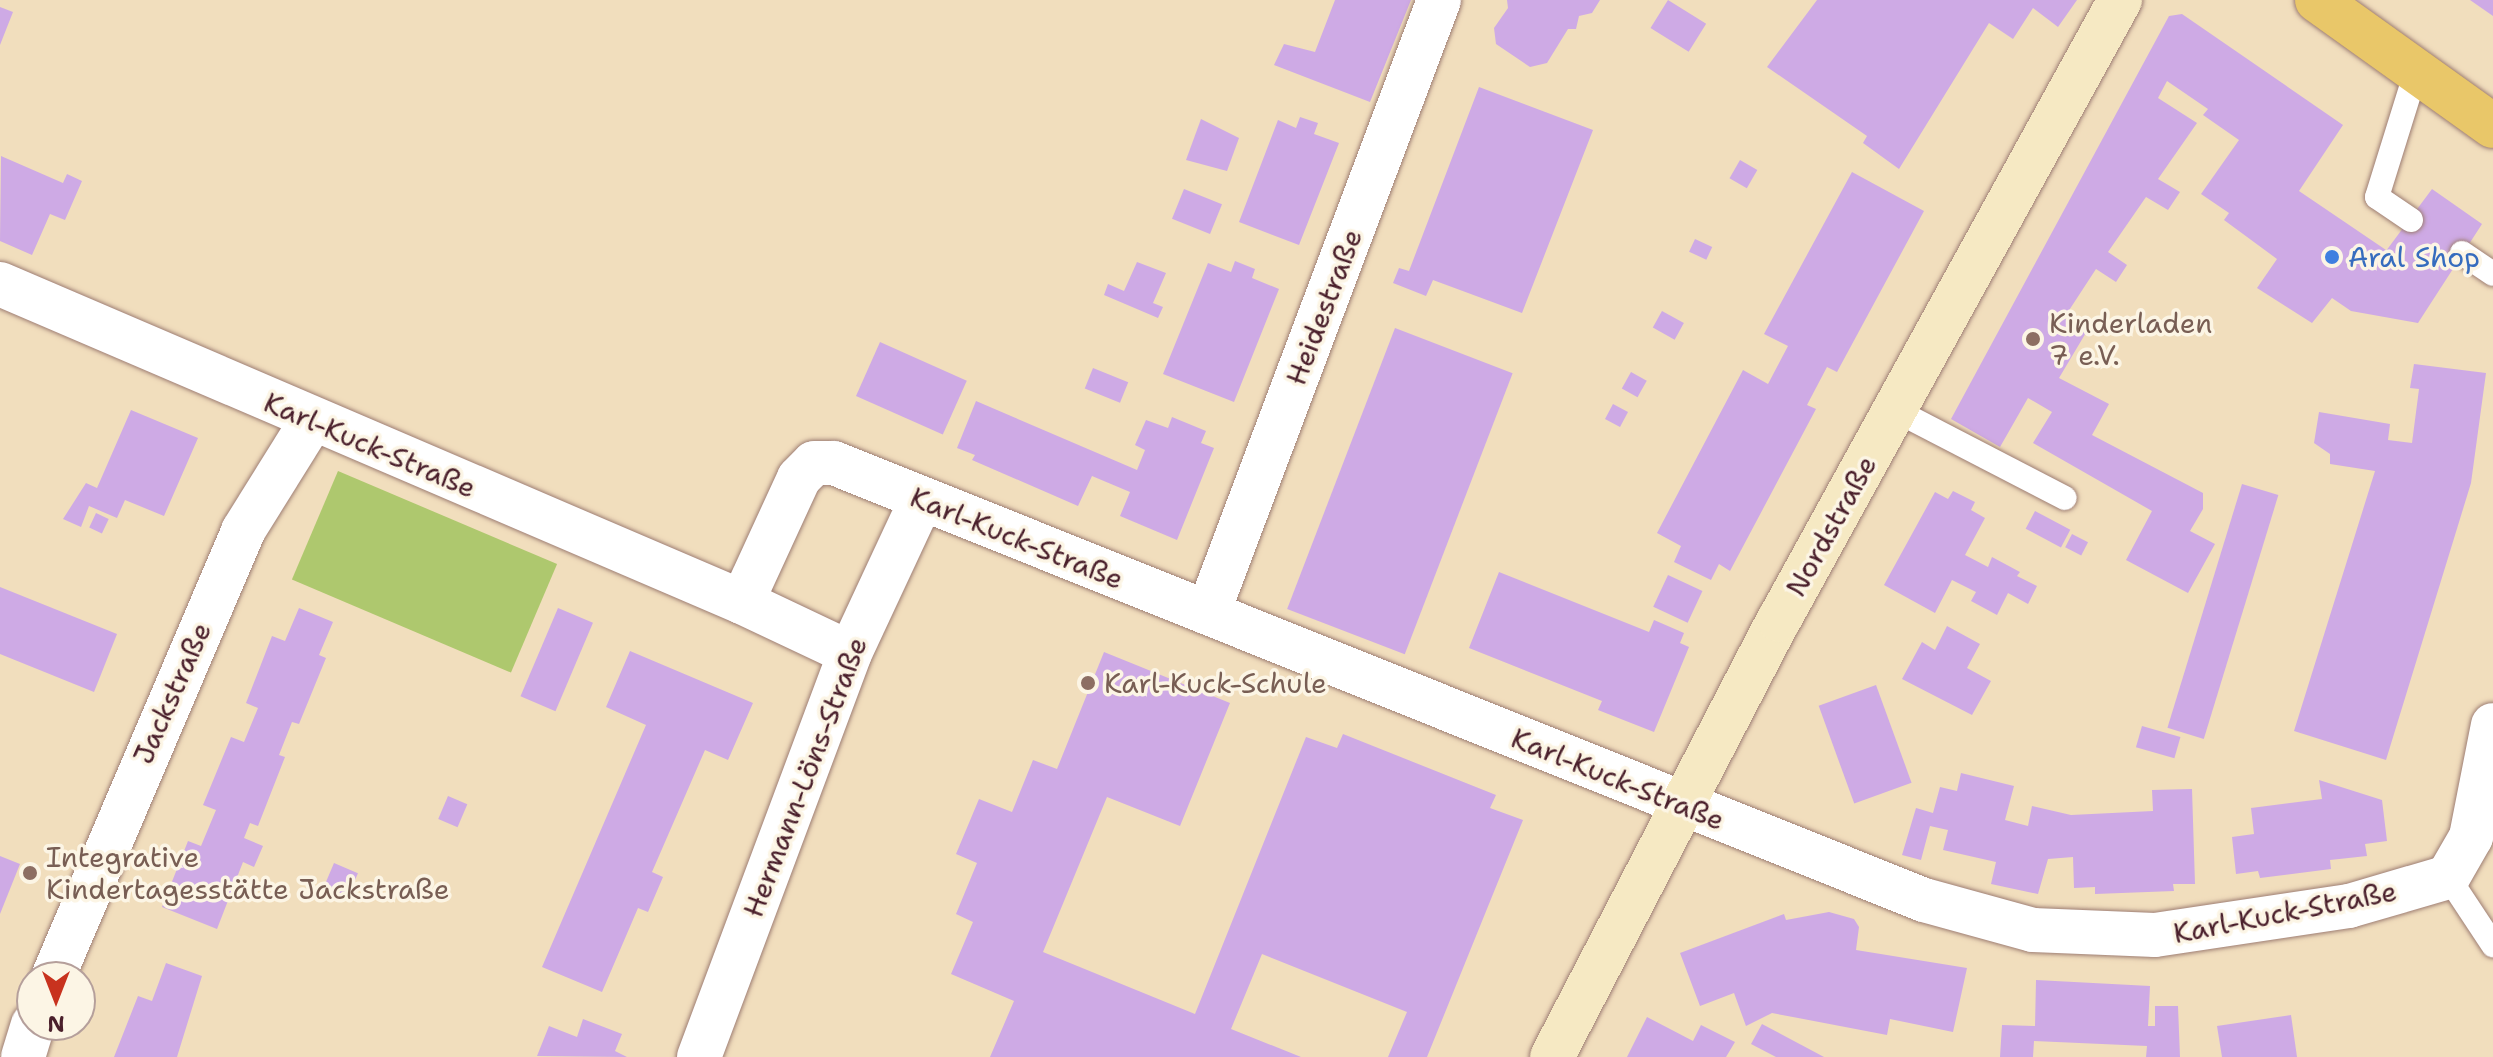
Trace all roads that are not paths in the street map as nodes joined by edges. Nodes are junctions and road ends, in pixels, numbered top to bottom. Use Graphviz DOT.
graph roads {
  1 [pos="1439,0"];
  2 [pos="2120,0"];
  3 [pos="2317,0"];
  4 [pos="2416,72"];
  5 [pos="2493,126"];
  6 [pos="2411,220"];
  7 [pos="2462,253"];
  8 [pos="2493,274"];
  9 [pos="0,284"];
  10 [pos="1895,410"];
  11 [pos="312,420"];
  12 [pos="2065,498"];
  13 [pos="921,501"];
  14 [pos="742,602"];
  15 [pos="1208,613"];
  16 [pos="850,653"];
  17 [pos="2493,725"];
  18 [pos="1684,806"];
  19 [pos="2448,877"];
  20 [pos="2493,945"];
  21 [pos="60,961"];
  22 [pos="699,1057"];
  23 [pos="1552,1057"];
  1 -- 15 [label="street, Heidestraße"];
  2 -- 10 [label="street, Nordstraße"];
  3 -- 4 [label="main road"];
  4 -- 5 [label="main road"];
  4 -- 6 [label="lane"];
  7 -- 8 [label="lane"];
  9 -- 11 [label="street, Karl-Kuck-Straße"];
  10 -- 12 [label="lane"];
  10 -- 18 [label="street, Nordstraße"];
  11 -- 14 [label="street, Karl-Kuck-Straße"];
  11 -- 21 [label="street, Jackstraße"];
  13 -- 14 [label="street, Karl-Kuck-Straße"];
  13 -- 15 [label="street, Karl-Kuck-Straße"];
  13 -- 16 [label="street, Hermann-Löns-Straße"];
  14 -- 16 [label="street, Karl-Kuck-Straße"];
  15 -- 18 [label="street, Karl-Kuck-Straße"];
  16 -- 22 [label="street, Hermann-Löns-Straße"];
  17 -- 19 [label="street"];
  18 -- 19 [label="street, Karl-Kuck-Straße"];
  18 -- 23 [label="street, Nordstraße"];
  19 -- 20 [label="lane"];
}
